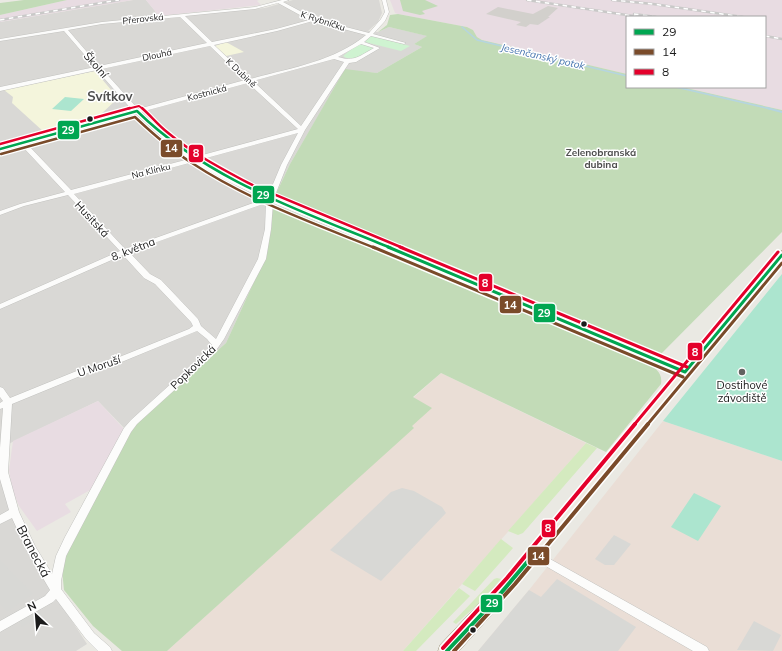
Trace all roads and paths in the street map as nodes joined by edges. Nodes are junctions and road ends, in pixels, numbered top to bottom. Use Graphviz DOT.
graph roads {
  1 [pos="287,0"];
  2 [pos="384,0"];
  3 [pos="279,2"];
  4 [pos="181,15"];
  5 [pos="312,20"];
  6 [pos="65,29"];
  7 [pos="369,34"];
  8 [pos="0,40"];
  9 [pos="360,42"];
  10 [pos="404,43"];
  11 [pos="211,44"];
  12 [pos="334,57"];
  13 [pos="347,61"];
  14 [pos="99,68"];
  15 [pos="250,81"];
  16 [pos="0,89"];
  17 [pos="137,111"];
  18 [pos="302,130"];
  19 [pos="22,142"];
  20 [pos="0,148"];
  21 [pos="194,160"];
  22 [pos="68,193"];
  23 [pos="270,200"];
  24 [pos="0,213"];
  25 [pos="123,252"];
  26 [pos="782,255"];
  27 [pos="0,307"];
  28 [pos="197,327"];
  29 [pos="224,332"];
  30 [pos="205,333"];
  31 [pos="216,345"];
  32 [pos="685,372"];
  33 [pos="0,390"];
  34 [pos="4,404"];
  35 [pos="14,512"];
  36 [pos="0,520"];
  37 [pos="534,554"];
  38 [pos="56,590"];
  39 [pos="0,627"];
  40 [pos="106,651"];
  41 [pos="447,651"];
  42 [pos="703,651"];
  1 -- 3 [label="street, Přerovská"];
  2 -- 7 [label="street, Kostnická"];
  3 -- 4 [label="street, Přerovská"];
  3 -- 5 [label="street, K Rybníčku"];
  4 -- 6 [label="street, Přerovská"];
  4 -- 11 [label="street, K Dubině"];
  5 -- 7 [label="street, K Rybníčku"];
  5 -- 11 [label="street, Dlouhá"];
  6 -- 8 [label="street, Přerovská"];
  6 -- 14 [label="street, Školní"];
  7 -- 9 [label="street, Kostnická"];
  7 -- 10 [label="street"];
  9 -- 12 [label="street, Kostnická"];
  9 -- 13 [label="street"];
  11 -- 14 [label="street, Dlouhá"];
  11 -- 15 [label="street, K Dubině"];
  12 -- 13 [label="street"];
  12 -- 15 [label="street, Kostnická"];
  13 -- 18 [label="street, Popkovická"];
  14 -- 16 [label="street, Dlouhá"];
  14 -- 17 [label="street, Školní"];
  15 -- 17 [label="street, Kostnická"];
  15 -- 18 [label="street, K Dubině"];
  17 -- 19 [label="street, Kostnická"];
  17 -- 21 [label="street, Školní"];
  18 -- 21 [label="street, Na Klínku"];
  18 -- 23 [label="street, Popkovická"];
  19 -- 20 [label="street, Kostnická"];
  19 -- 22 [label="street, Husitská"];
  21 -- 22 [label="street, Na Klínku"];
  21 -- 23 [label="street, Školní"];
  22 -- 24 [label="street, Na Klínku"];
  22 -- 25 [label="street, Husitská"];
  23 -- 25 [label="street, 8. května"];
  23 -- 29 [label="street, Popkovická"];
  23 -- 32 [label="street, Školní"];
  25 -- 27 [label="street, 8. května"];
  25 -- 28 [label="street, Husitská"];
  26 -- 32 [label="main road"];
  28 -- 30 [label="street, Husitská"];
  28 -- 34 [label="street, U Moruší"];
  29 -- 30 [label="street"];
  29 -- 31 [label="street, Popkovická"];
  30 -- 31 [label="street, Husitská"];
  31 -- 38 [label="street, Popkovická"];
  32 -- 37 [label="main road"];
  33 -- 34 [label="street"];
  34 -- 35 [label="street, Branecká"];
  35 -- 36 [label="street, Branecká"];
  35 -- 38 [label="street, Branecká"];
  37 -- 41 [label="main road"];
  37 -- 42 [label="street"];
  38 -- 39 [label="street"];
  38 -- 40 [label="street"];
}
